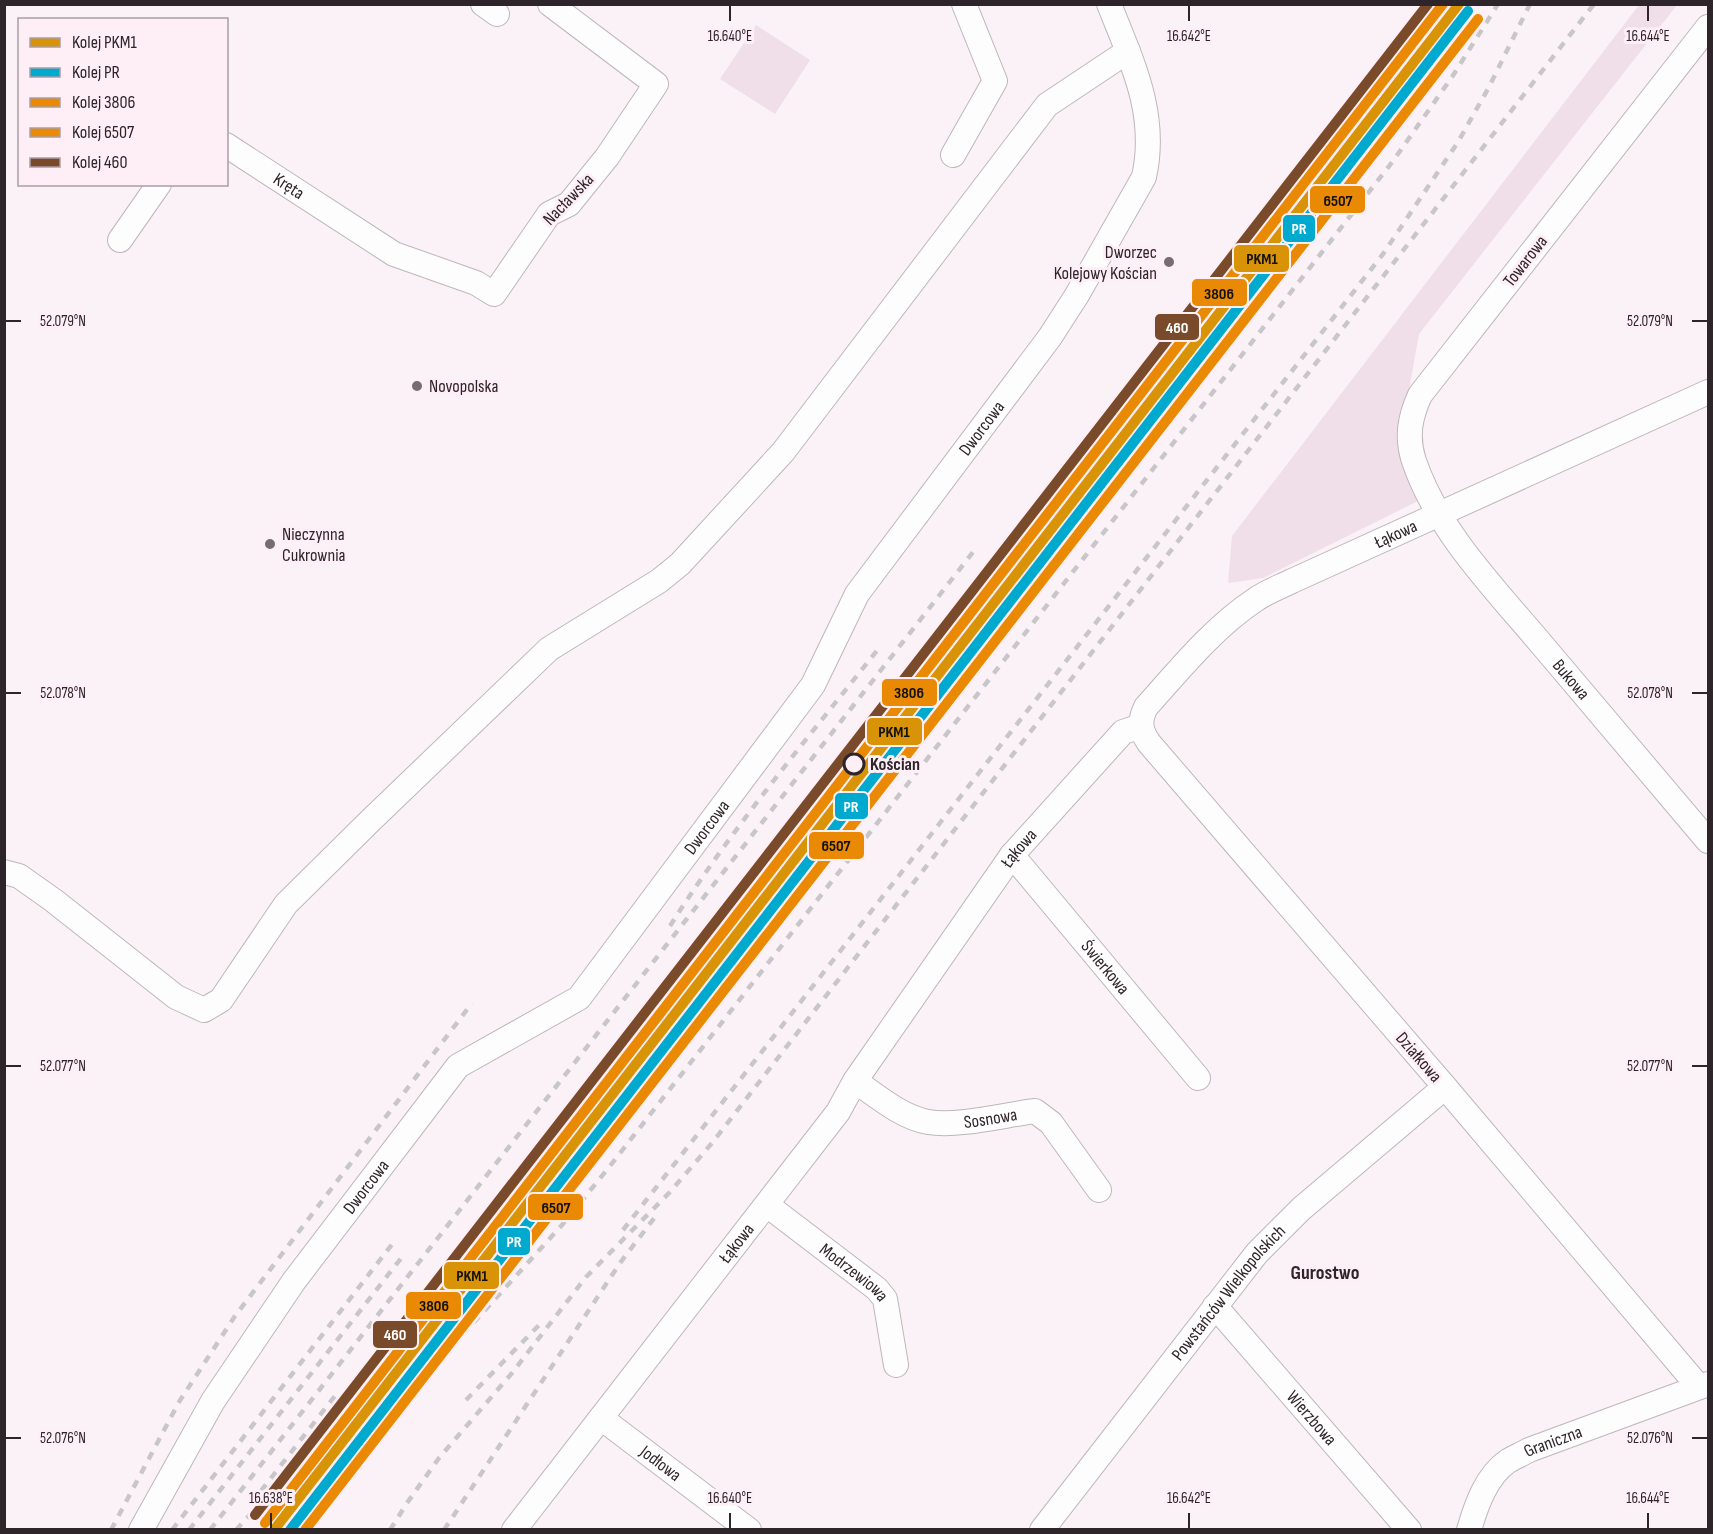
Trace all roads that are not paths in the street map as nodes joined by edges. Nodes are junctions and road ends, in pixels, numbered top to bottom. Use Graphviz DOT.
graph roads {
  1 [pos="550,4"];
  2 [pos="964,4"];
  3 [pos="1109,4"];
  4 [pos="1708,27"];
  5 [pos="1128,51"];
  6 [pos="228,146"];
  7 [pos="953,155"];
  8 [pos="158,186"];
  9 [pos="352,226"];
  10 [pos="120,240"];
  11 [pos="1708,392"];
  12 [pos="1440,514"];
  13 [pos="1141,726"];
  14 [pos="1708,841"];
  15 [pos="1012,855"];
  16 [pos="4,872"];
  17 [pos="1198,1078"];
  18 [pos="855,1081"];
  19 [pos="1445,1087"];
  20 [pos="1099,1190"];
  21 [pos="766,1205"];
  22 [pos="1215,1306"];
  23 [pos="896,1365"];
  24 [pos="1704,1386"];
  25 [pos="601,1418"];
  26 [pos="141,1530"];
  27 [pos="514,1530"];
  28 [pos="749,1530"];
  29 [pos="1042,1530"];
  30 [pos="1409,1530"];
  31 [pos="1469,1530"];
  1 -- 9 [label="street, Nacławska"];
  2 -- 7 [label="street"];
  3 -- 5 [label="street, Dworcowa"];
  4 -- 12 [label="street, Towarowa"];
  5 -- 16 [label="street"];
  5 -- 26 [label="street, Dworcowa"];
  6 -- 9 [label="street, Kręta"];
  8 -- 10 [label="street"];
  11 -- 12 [label="street, Łąkowa"];
  12 -- 13 [label="street, Łąkowa"];
  12 -- 14 [label="street, Bukowa"];
  13 -- 15 [label="street, Łąkowa"];
  13 -- 19 [label="street, Działkowa"];
  15 -- 17 [label="street, Świerkowa"];
  15 -- 18 [label="street, Łąkowa"];
  18 -- 20 [label="street, Sosnowa"];
  18 -- 21 [label="street, Łąkowa"];
  19 -- 22 [label="street, Powstańców Wielkopolskich"];
  19 -- 24 [label="street, Działkowa"];
  21 -- 23 [label="street, Modrzewiowa"];
  21 -- 25 [label="street, Łąkowa"];
  22 -- 29 [label="street, Powstańców Wielkopolskich"];
  22 -- 30 [label="street, Wierzbowa"];
  24 -- 31 [label="street, Graniczna"];
  25 -- 27 [label="street, Łąkowa"];
  25 -- 28 [label="street, Jodłowa"];
}
